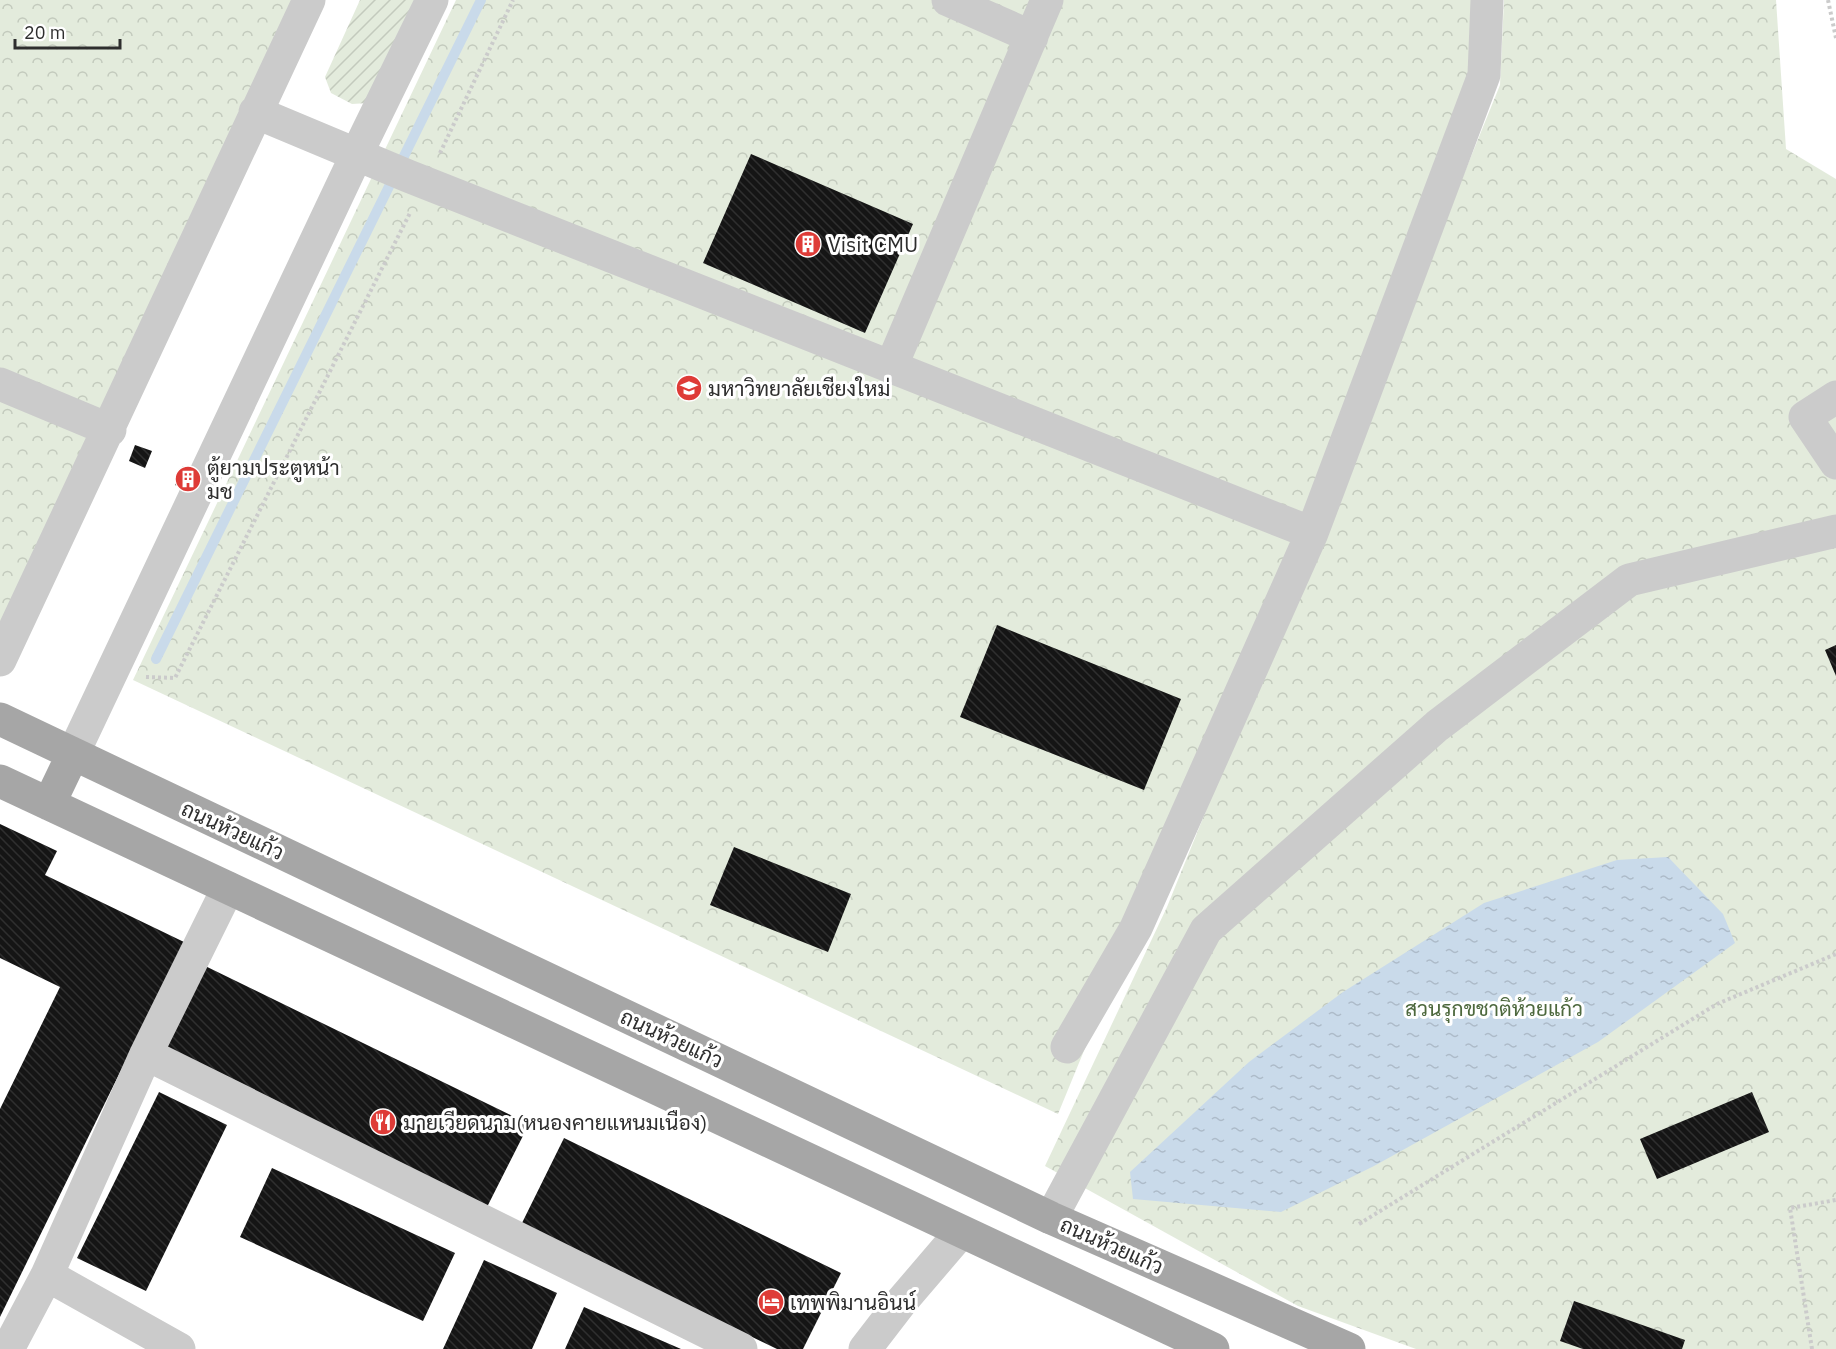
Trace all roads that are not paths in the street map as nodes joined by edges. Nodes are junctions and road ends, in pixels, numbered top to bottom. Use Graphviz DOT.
graph roads {
  1 [pos="309,0"];
  2 [pos="432,0"];
  3 [pos="948,0"];
  4 [pos="1047,0"];
  5 [pos="1487,0"];
  6 [pos="1032,37"];
  7 [pos="255,112"];
  8 [pos="394,170"];
  9 [pos="891,367"];
  10 [pos="0,384"];
  11 [pos="1836,397"];
  12 [pos="110,430"];
  13 [pos="1836,463"];
  14 [pos="1836,531"];
  15 [pos="1312,533"];
  16 [pos="0,660"];
  17 [pos="0,719"];
  18 [pos="73,754"];
  19 [pos="0,781"];
  20 [pos="49,804"];
  21 [pos="228,888"];
  22 [pos="1067,1047"];
  23 [pos="146,1054"];
  24 [pos="1051,1218"];
  25 [pos="961,1232"];
  26 [pos="47,1275"];
  27 [pos="1300,1340"];
  28 [pos="8,1349"];
  29 [pos="179,1349"];
  30 [pos="741,1349"];
  31 [pos="865,1349"];
  32 [pos="1213,1349"];
  33 [pos="1349,1349"];
  1 -- 7 [label="street"];
  2 -- 8 [label="street"];
  3 -- 6 [label="street"];
  4 -- 6 [label="street"];
  5 -- 15 [label="street"];
  6 -- 9 [label="street"];
  7 -- 8 [label="street"];
  7 -- 12 [label="street"];
  8 -- 9 [label="street"];
  8 -- 18 [label="street"];
  9 -- 15 [label="street"];
  10 -- 12 [label="street"];
  11 -- 13 [label="street"];
  12 -- 16 [label="street"];
  14 -- 24 [label="street"];
  15 -- 22 [label="street"];
  17 -- 18 [label="main road, ถนนห้วยแก้ว"];
  18 -- 20 [label="main road"];
  18 -- 24 [label="main road, ถนนห้วยแก้ว"];
  19 -- 20 [label="main road"];
  20 -- 21 [label="main road"];
  21 -- 23 [label="street"];
  21 -- 25 [label="main road"];
  23 -- 26 [label="street"];
  23 -- 30 [label="street"];
  24 -- 27 [label="main road, ถนนห้วยแก้ว"];
  25 -- 31 [label="street"];
  25 -- 32 [label="main road"];
  26 -- 28 [label="street"];
  26 -- 29 [label="street"];
  27 -- 33 [label="main road, ถนนห้วยแก้ว"];
}
